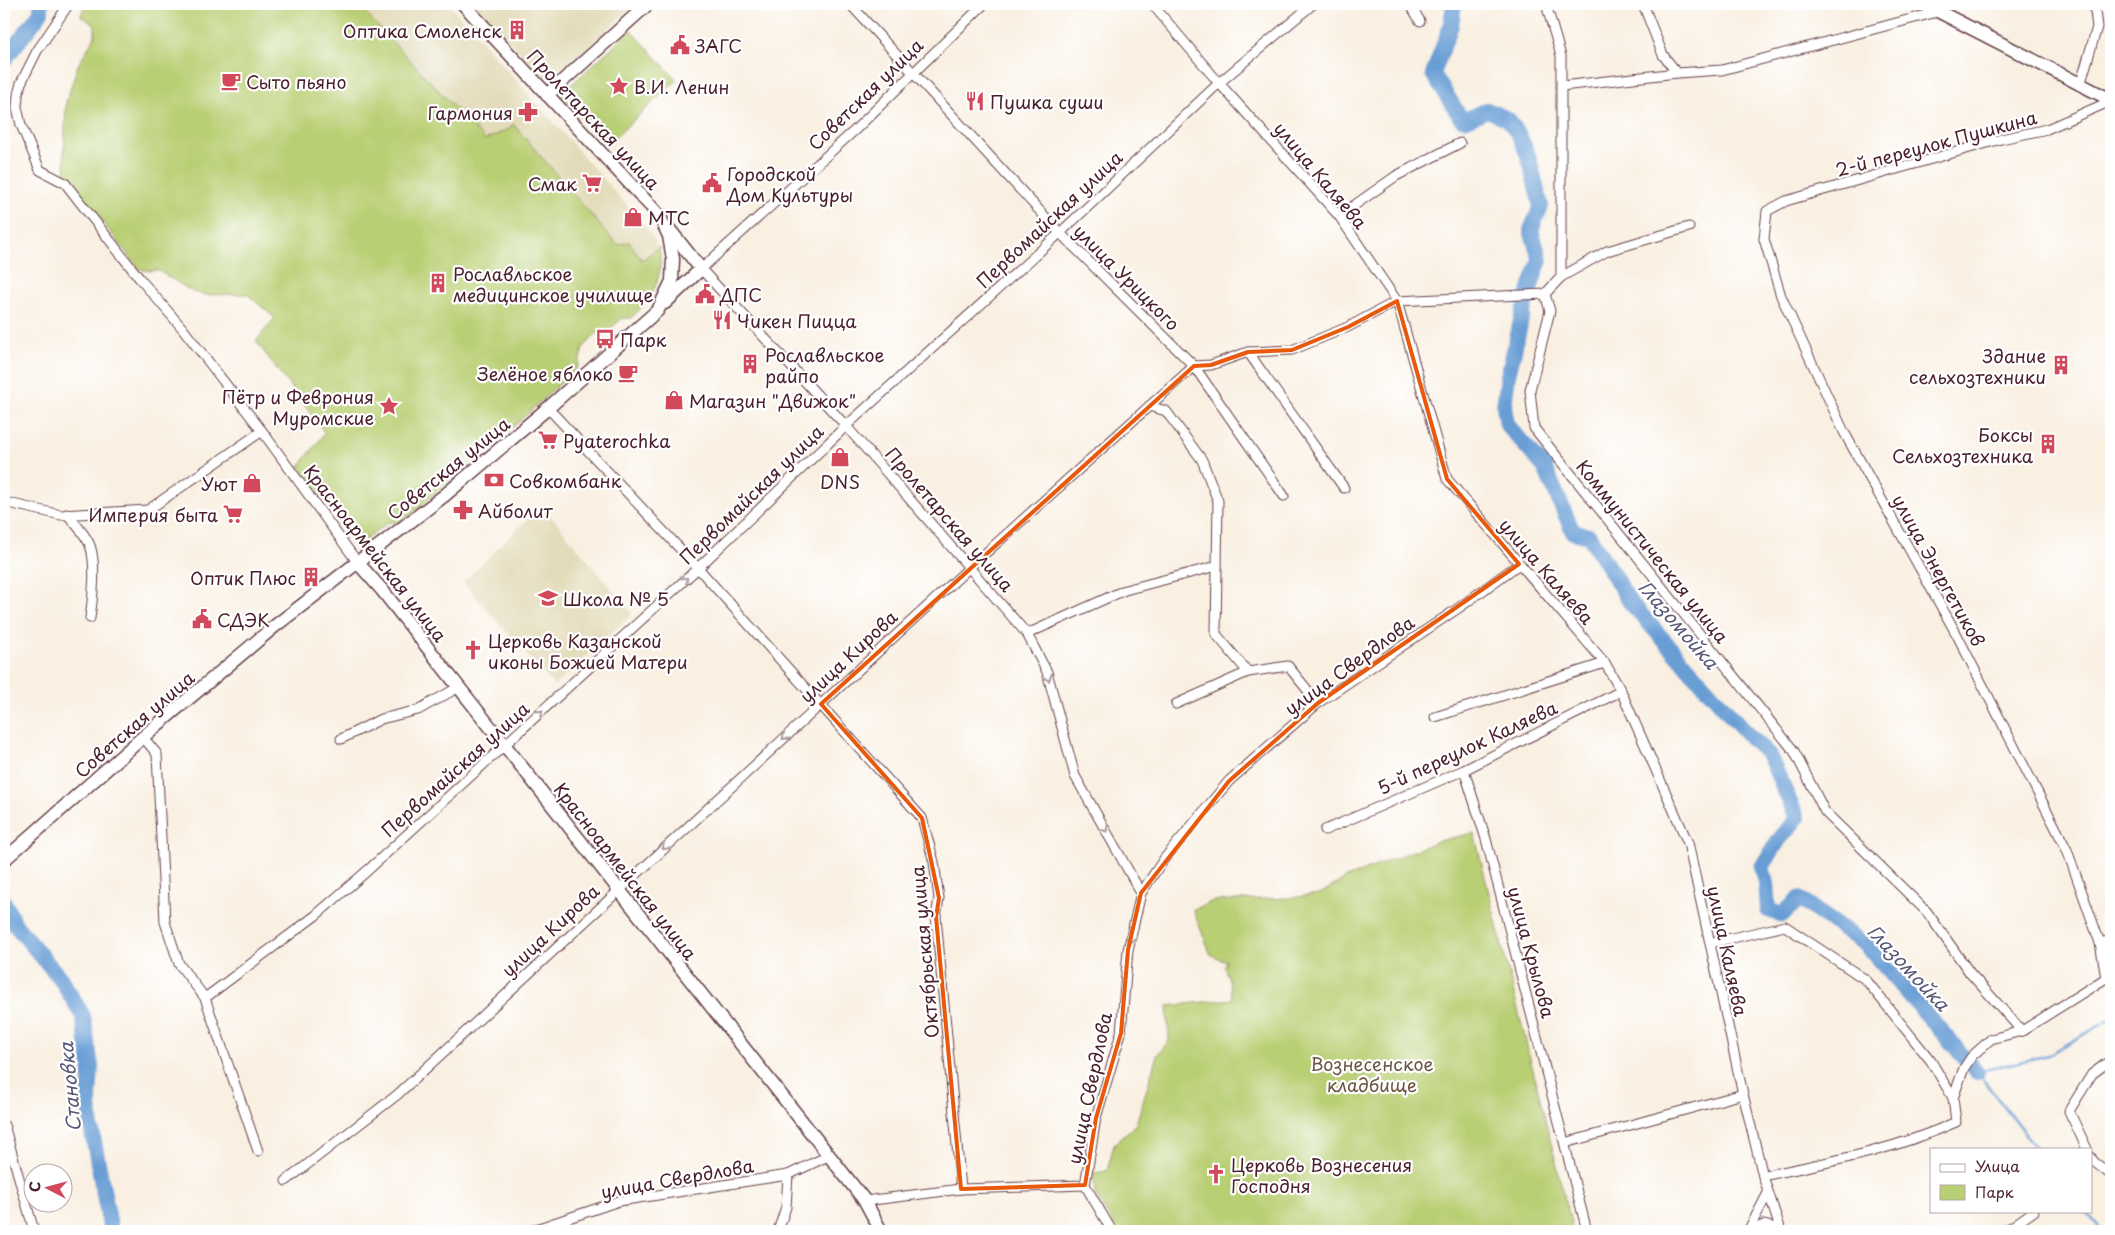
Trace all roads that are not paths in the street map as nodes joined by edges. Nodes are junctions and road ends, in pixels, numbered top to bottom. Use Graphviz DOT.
graph roads {
  1 [pos="69,4"];
  2 [pos="463,4"];
  3 [pos="648,4"];
  4 [pos="850,4"];
  5 [pos="984,4"];
  6 [pos="1152,4"];
  7 [pos="1312,4"];
  8 [pos="1410,4"];
  9 [pos="1546,4"];
  10 [pos="1643,4"];
  11 [pos="1924,4"];
  12 [pos="2094,4"];
  13 [pos="1937,12"];
  14 [pos="1420,21"];
  15 [pos="914,72"];
  16 [pos="1678,73"];
  17 [pos="1219,83"];
  18 [pos="1562,86"];
  19 [pos="2080,86"];
  20 [pos="547,94"];
  21 [pos="2111,100"];
  22 [pos="1460,143"];
  23 [pos="1767,211"];
  24 [pos="659,215"];
  25 [pos="1339,216"];
  26 [pos="1689,227"];
  27 [pos="1060,233"];
  28 [pos="701,269"];
  29 [pos="1560,277"];
  30 [pos="672,281"];
  31 [pos="1545,294"];
  32 [pos="1397,301"];
  33 [pos="658,310"];
  34 [pos="1248,352"];
  35 [pos="1194,366"];
  36 [pos="1149,406"];
  37 [pos="548,408"];
  38 [pos="846,426"];
  39 [pos="262,431"];
  40 [pos="1344,488"];
  41 [pos="1284,496"];
  42 [pos="4,502"];
  43 [pos="67,514"];
  44 [pos="358,563"];
  45 [pos="1519,564"];
  46 [pos="1217,566"];
  47 [pos="970,567"];
  48 [pos="698,568"];
  49 [pos="90,618"];
  50 [pos="1026,634"];
  51 [pos="1604,663"];
  52 [pos="1248,672"];
  53 [pos="459,687"];
  54 [pos="1621,691"];
  55 [pos="1318,703"];
  56 [pos="821,704"];
  57 [pos="1176,704"];
  58 [pos="1435,717"];
  59 [pos="143,738"];
  60 [pos="340,739"];
  61 [pos="504,746"];
  62 [pos="1464,770"];
  63 [pos="1325,830"];
  64 [pos="4,860"];
  65 [pos="619,889"];
  66 [pos="1141,893"];
  67 [pos="2111,940"];
  68 [pos="1710,943"];
  69 [pos="2100,943"];
  70 [pos="205,998"];
  71 [pos="2022,1031"];
  72 [pos="2111,1060"];
  73 [pos="1743,1094"];
  74 [pos="1953,1098"];
  75 [pos="4,1125"];
  76 [pos="1565,1143"];
  77 [pos="2087,1148"];
  78 [pos="258,1151"];
  79 [pos="828,1156"];
  80 [pos="2092,1160"];
  81 [pos="788,1175"];
  82 [pos="2111,1175"];
  83 [pos="1763,1176"];
  84 [pos="286,1181"];
  85 [pos="1085,1185"];
  86 [pos="961,1189"];
  87 [pos="1768,1193"];
  88 [pos="865,1201"];
  89 [pos="2033,1212"];
  90 [pos="1781,1230"];
  91 [pos="34,1231"];
  92 [pos="530,1231"];
  93 [pos="778,1231"];
  94 [pos="881,1231"];
  95 [pos="1112,1231"];
  96 [pos="1587,1231"];
  97 [pos="1748,1231"];
  98 [pos="1999,1231"];
  1 -- 39 [label="street, Красноармейская улица"];
  2 -- 20 [label="main road, Пролетарская улица"];
  3 -- 20 [label="main road"];
  4 -- 15 [label="street, улица Урицкого"];
  5 -- 15 [label="street, Советская улица"];
  6 -- 17 [label="street, улица Каляева"];
  7 -- 17 [label="street, Первомайская улица"];
  8 -- 14 [label="street"];
  9 -- 18 [label="street"];
  10 -- 16 [label="street"];
  11 -- 13 [label="main road"];
  12 -- 19 [label="street"];
  13 -- 16 [label="street"];
  13 -- 19 [label="main road"];
  15 -- 27 [label="street, улица Урицкого"];
  15 -- 28 [label="street, Советская улица"];
  16 -- 18 [label="street"];
  17 -- 25 [label="street, улица Каляева"];
  17 -- 27 [label="street, Первомайская улица"];
  18 -- 29 [label="street"];
  19 -- 21 [label="main road"];
  20 -- 24 [label="main road, Пролетарская улица"];
  21 -- 23 [label="street, 2-й переулок Пушкина"];
  22 -- 25 [label="street"];
  23 -- 69 [label="street, улица Энергетиков"];
  24 -- 28 [label="main road, Пролетарская улица"];
  24 -- 30 [label="main road, Пролетарская улица"];
  25 -- 32 [label="street, улица Каляева"];
  26 -- 29 [label="street"];
  27 -- 35 [label="street, улица Урицкого"];
  27 -- 38 [label="street, Первомайская улица"];
  28 -- 33 [label="main road, Советская улица"];
  28 -- 38 [label="street, Пролетарская улица"];
  29 -- 31 [label="street"];
  30 -- 33 [label="main road, Советская улица"];
  31 -- 32 [label="street"];
  31 -- 71 [label="street, Коммунистическая улица"];
  32 -- 34 [label="street"];
  32 -- 45 [label="street, улица Каляева"];
  33 -- 37 [label="main road, Советская улица"];
  34 -- 35 [label="street"];
  34 -- 40 [label="street"];
  35 -- 36 [label="street, улица Кирова"];
  35 -- 41 [label="street, улица Урицкого"];
  36 -- 46 [label="street"];
  36 -- 47 [label="street, улица Кирова"];
  37 -- 44 [label="main road, Советская улица"];
  37 -- 48 [label="street, Октябрьская улица"];
  38 -- 47 [label="street, Пролетарская улица"];
  38 -- 48 [label="street, Первомайская улица"];
  39 -- 43 [label="street"];
  39 -- 44 [label="street, Красноармейская улица"];
  42 -- 43 [label="street"];
  43 -- 49 [label="street"];
  44 -- 53 [label="main road, Красноармейская улица"];
  44 -- 59 [label="main road, Советская улица"];
  45 -- 51 [label="street, улица Каляева"];
  45 -- 55 [label="street, улица Свердлова"];
  46 -- 50 [label="street"];
  46 -- 52 [label="street"];
  47 -- 50 [label="street, Пролетарская улица"];
  47 -- 56 [label="street, улица Кирова"];
  48 -- 56 [label="street, Октябрьская улица"];
  61 -- 48 [label="street, Первомайская улица, one-way"];
  50 -- 66 [label="street, Пролетарская улица, one-way"];
  51 -- 54 [label="street, улица Каляева"];
  51 -- 58 [label="street"];
  52 -- 55 [label="street"];
  52 -- 57 [label="street"];
  53 -- 60 [label="street"];
  53 -- 61 [label="main road, Красноармейская улица"];
  54 -- 62 [label="street, 5-й переулок Каляева"];
  54 -- 68 [label="street, улица Каляева"];
  55 -- 66 [label="street, улица Свердлова"];
  56 -- 65 [label="street, улица Кирова, one-way"];
  56 -- 86 [label="street, Октябрьская улица"];
  59 -- 64 [label="main road, Советская улица"];
  59 -- 70 [label="street"];
  61 -- 65 [label="main road, Красноармейская улица"];
  61 -- 70 [label="street, Первомайская улица"];
  62 -- 63 [label="street, 5-й переулок Каляева"];
  62 -- 76 [label="street, улица Крылова"];
  65 -- 79 [label="main road, Красноармейская улица"];
  65 -- 84 [label="street, улица Кирова"];
  66 -- 85 [label="street, улица Свердлова, one-way"];
  67 -- 69 [label="street"];
  68 -- 73 [label="street, улица Каляева"];
  68 -- 74 [label="street"];
  69 -- 71 [label="street, улица Энергетиков"];
  70 -- 78 [label="street"];
  71 -- 74 [label="street"];
  72 -- 77 [label="street"];
  73 -- 76 [label="street"];
  73 -- 83 [label="street, улица Каляева"];
  74 -- 83 [label="street"];
  75 -- 91 [label="street"];
  76 -- 96 [label="street, улица Крылова"];
  79 -- 81 [label="street, улица Свердлова"];
  79 -- 88 [label="main road, Красноармейская улица"];
  80 -- 82 [label="street"];
  81 -- 92 [label="street, улица Свердлова"];
  81 -- 93 [label="street"];
  83 -- 87 [label="street, улица Каляева"];
  85 -- 86 [label="street, улица Свердлова"];
  85 -- 95 [label="street"];
  86 -- 88 [label="street, улица Свердлова"];
  87 -- 90 [label="street, улица Каляева"];
  87 -- 97 [label="street"];
  88 -- 94 [label="main road, Красноармейская улица"];
  89 -- 98 [label="street"];
  90 -- 97 [label="street"];
}
